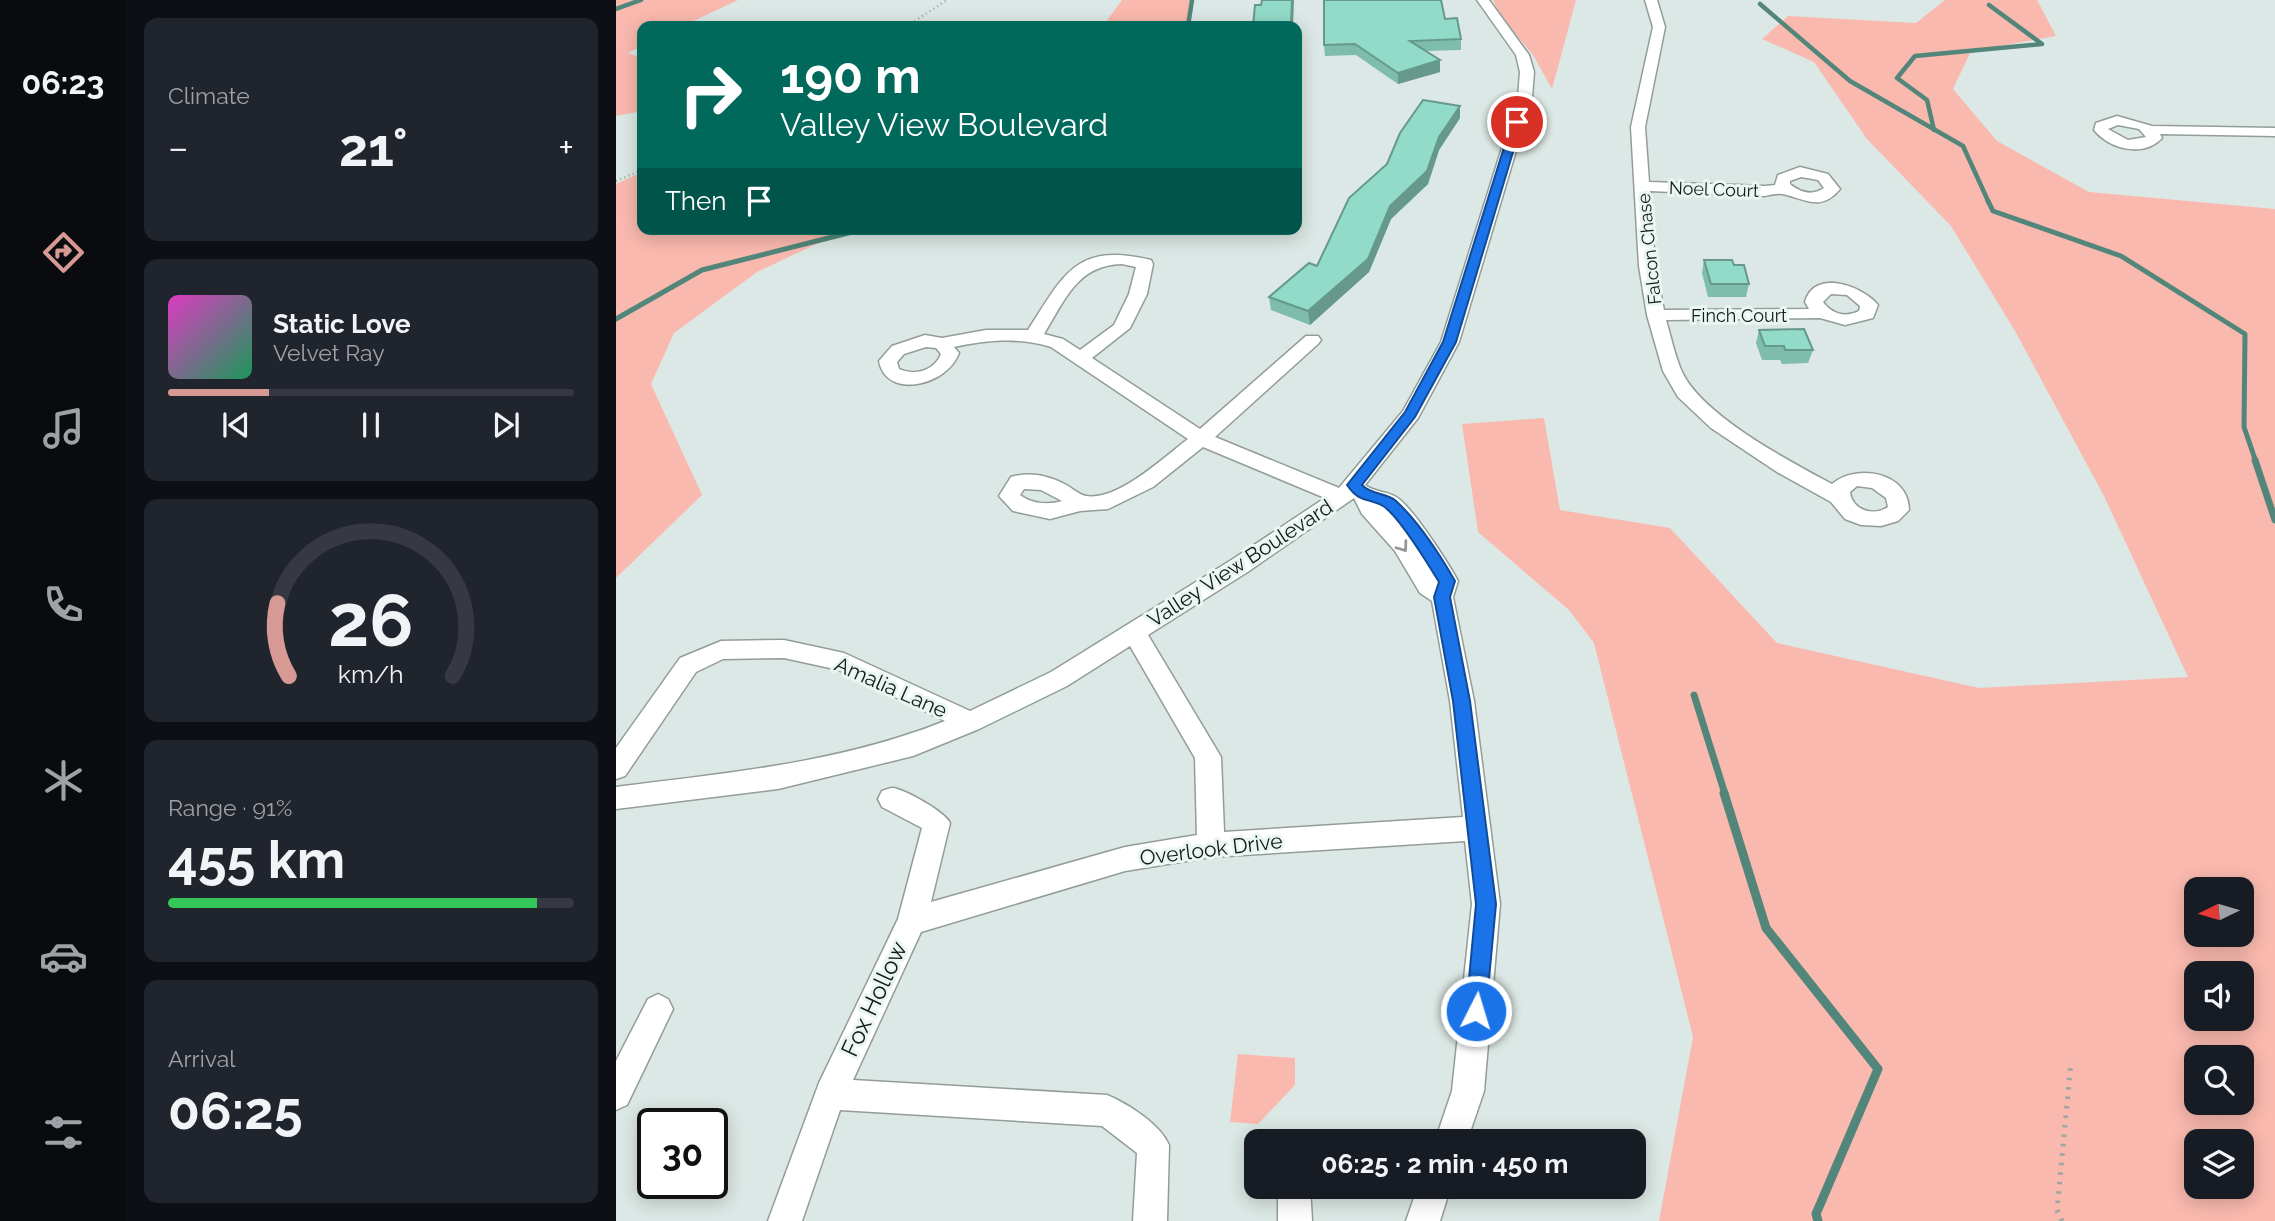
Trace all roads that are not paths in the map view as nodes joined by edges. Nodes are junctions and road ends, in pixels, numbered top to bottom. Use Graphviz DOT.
graph roads {
  1 [pos="1483,0"];
  2 [pos="1651,0"];
  3 [pos="2150,130"];
  4 [pos="2275,132"];
  5 [pos="1642,186"];
  6 [pos="1785,189"];
  7 [pos="1822,313"];
  8 [pos="1656,315"];
  9 [pos="1034,335"];
  10 [pos="1312,340"];
  11 [pos="942,344"];
  12 [pos="1082,357"];
  13 [pos="1201,439"];
  14 [pos="1353,493"];
  15 [pos="1839,497"];
  16 [pos="1080,504"];
  17 [pos="1134,632"];
  18 [pos="970,722"];
  19 [pos="616,768"];
  20 [pos="616,798"];
  21 [pos="891,799"];
  22 [pos="1477,828"];
  23 [pos="1211,845"];
  24 [pos="912,920"];
  25 [pos="658,1009"];
  26 [pos="616,1094"];
  27 [pos="830,1094"];
  28 [pos="1455,1129"];
  29 [pos="1294,1199"];
  30 [pos="1431,1199"];
  31 [pos="785,1221"];
  32 [pos="1150,1221"];
  33 [pos="1295,1221"];
  34 [pos="1423,1221"];
  1 -- 14 [label="street, Valley View Boulevard"];
  2 -- 5 [label="street, Falcon Chase"];
  3 -- 4 [label="street"];
  5 -- 6 [label="street, Noel Court"];
  5 -- 8 [label="street, Falcon Chase"];
  7 -- 8 [label="street, Finch Court"];
  8 -- 15 [label="street, Falcon Chase"];
  9 -- 11 [label="street"];
  9 -- 12 [label="street"];
  9 -- 12 [label="street"];
  10 -- 13 [label="street"];
  12 -- 13 [label="street"];
  13 -- 14 [label="street"];
  13 -- 16 [label="street"];
  14 -- 17 [label="street, Valley View Boulevard"];
  14 -- 22 [label="street"];
  17 -- 18 [label="street, Valley View Boulevard"];
  17 -- 23 [label="street"];
  18 -- 19 [label="street, Amalia Lane"];
  18 -- 20 [label="street, Valley View Boulevard"];
  21 -- 24 [label="street, Fox Hollow"];
  22 -- 23 [label="street, Overlook Drive"];
  22 -- 28 [label="street"];
  23 -- 24 [label="street, Overlook Drive"];
  24 -- 27 [label="street, Fox Hollow"];
  25 -- 26 [label="street"];
  27 -- 31 [label="street, Fox Hollow"];
  27 -- 32 [label="street"];
  29 -- 33 [label="street"];
  30 -- 34 [label="street"];
}
